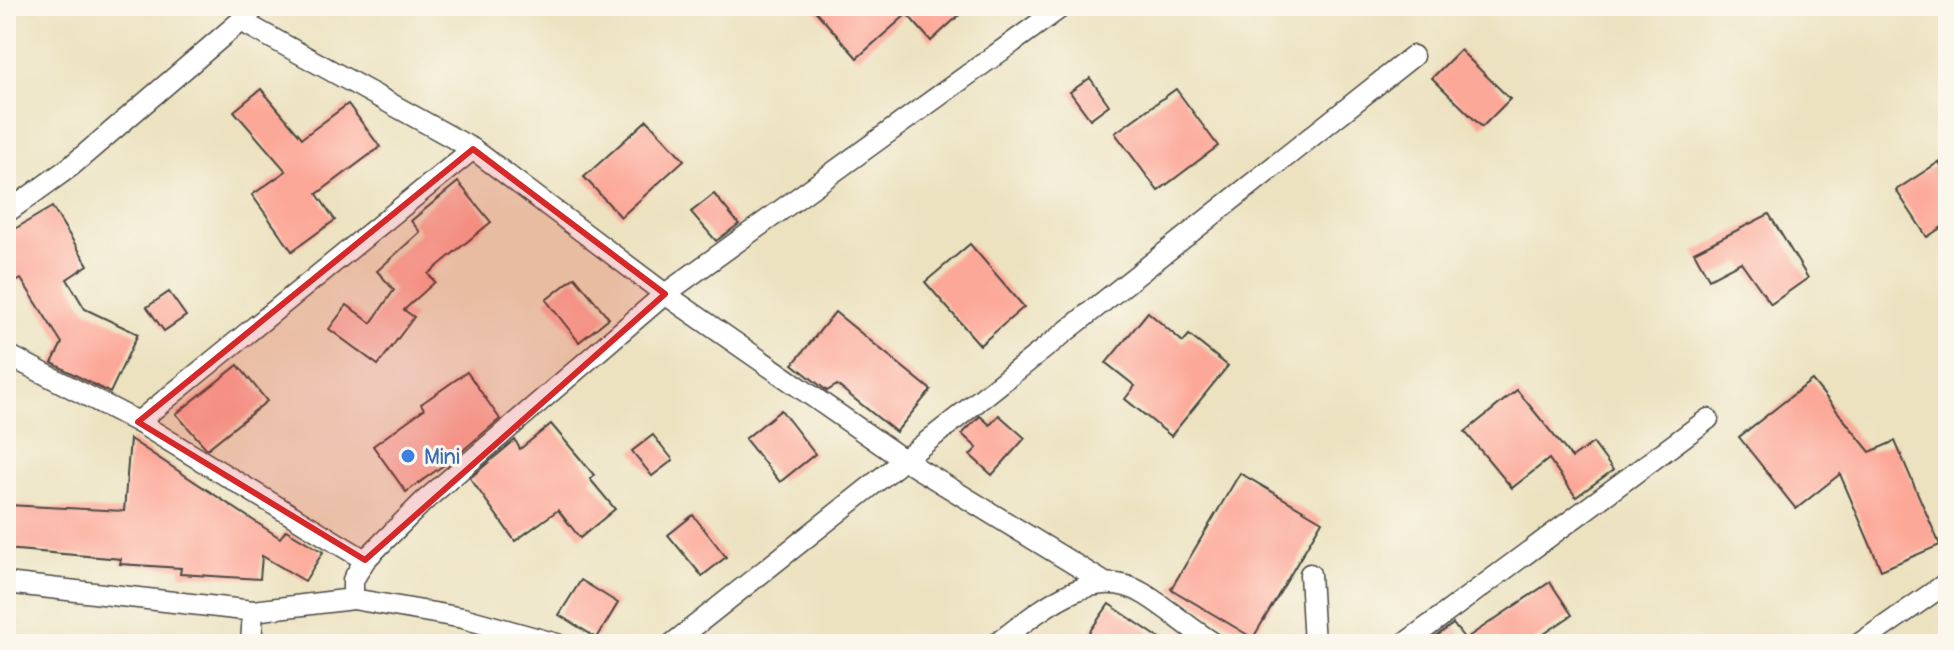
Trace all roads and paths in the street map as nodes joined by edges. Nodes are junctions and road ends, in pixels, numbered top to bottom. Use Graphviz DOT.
graph roads {
  1 [pos="258,6"];
  2 [pos="1063,6"];
  3 [pos="241,21"];
  4 [pos="1413,56"];
  5 [pos="473,149"];
  6 [pos="6,213"];
  7 [pos="665,294"];
  8 [pos="6,354"];
  9 [pos="1708,419"];
  10 [pos="138,422"];
  11 [pos="904,460"];
  12 [pos="365,560"];
  13 [pos="1310,574"];
  14 [pos="1102,581"];
  15 [pos="1948,582"];
  16 [pos="6,583"];
  17 [pos="353,599"];
  18 [pos="253,611"];
  19 [pos="251,644"];
  20 [pos="557,644"];
  21 [pos="672,644"];
  22 [pos="996,644"];
  23 [pos="1215,644"];
  24 [pos="1314,644"];
  25 [pos="1404,644"];
  26 [pos="1859,644"];
  1 -- 3 [label="street"];
  2 -- 7 [label="street"];
  3 -- 5 [label="street"];
  3 -- 6 [label="street"];
  4 -- 11 [label="street"];
  5 -- 7 [label="street"];
  5 -- 10 [label="street"];
  7 -- 11 [label="street"];
  7 -- 12 [label="street"];
  8 -- 10 [label="street"];
  9 -- 25 [label="street"];
  10 -- 12 [label="street"];
  11 -- 14 [label="street"];
  11 -- 21 [label="street"];
  12 -- 17 [label="street"];
  13 -- 24 [label="street"];
  14 -- 22 [label="street"];
  14 -- 23 [label="street"];
  15 -- 26 [label="street"];
  16 -- 18 [label="street"];
  17 -- 18 [label="street"];
  17 -- 20 [label="street"];
  18 -- 19 [label="street"];
}
